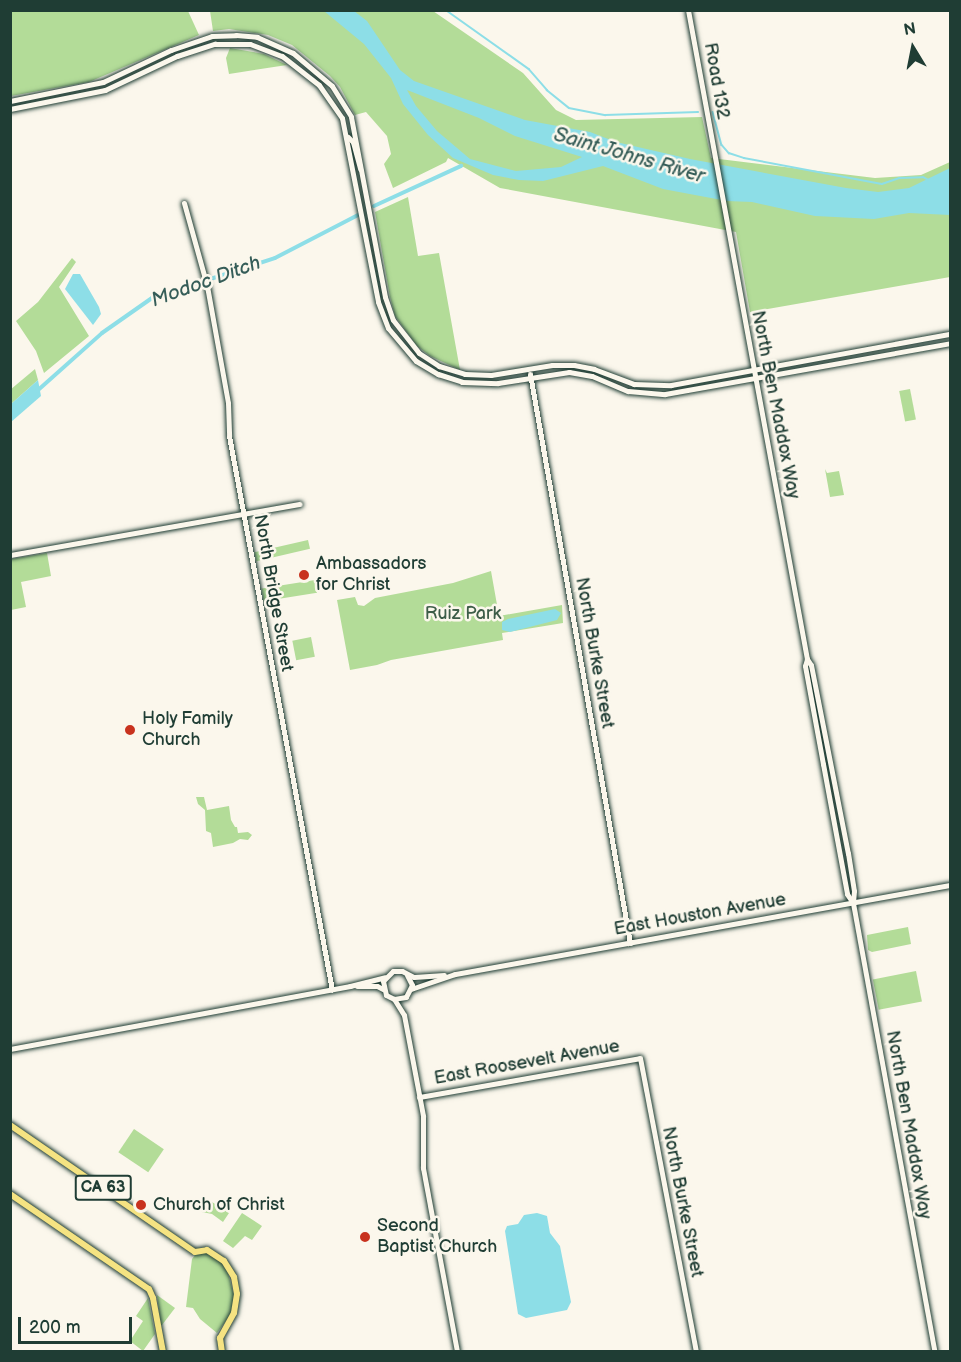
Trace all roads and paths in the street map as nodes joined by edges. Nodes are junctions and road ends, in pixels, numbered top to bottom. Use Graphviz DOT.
graph roads {
  1 [pos="688,10"];
  2 [pos="205,38"];
  3 [pos="207,46"];
  4 [pos="10,100"];
  5 [pos="10,109"];
  6 [pos="348,137"];
  7 [pos="714,157"];
  8 [pos="363,172"];
  9 [pos="184,203"];
  10 [pos="951,334"];
  11 [pos="951,343"];
  12 [pos="529,369"];
  13 [pos="754,370"];
  14 [pos="530,377"];
  15 [pos="755,377"];
  16 [pos="300,504"];
  17 [pos="243,514"];
  18 [pos="10,555"];
  19 [pos="951,885"];
  20 [pos="853,903"];
  21 [pos="630,943"];
  22 [pos="455,974"];
  23 [pos="407,975"];
  24 [pos="385,977"];
  25 [pos="350,987"];
  26 [pos="411,989"];
  27 [pos="332,990"];
  28 [pos="383,990"];
  29 [pos="406,997"];
  30 [pos="394,999"];
  31 [pos="404,1015"];
  32 [pos="10,1049"];
  33 [pos="640,1058"];
  34 [pos="419,1097"];
  35 [pos="10,1125"];
  36 [pos="10,1194"];
  37 [pos="163,1352"];
  38 [pos="222,1352"];
  39 [pos="457,1352"];
  40 [pos="696,1352"];
  41 [pos="934,1352"];
  1 -- 7 [label="main road, Road 132"];
  2 -- 3 [label="main road"];
  2 -- 4 [label="main road"];
  2 -- 8 [label="main road"];
  3 -- 5 [label="main road"];
  3 -- 6 [label="main road"];
  6 -- 8 [label="main road"];
  6 -- 14 [label="main road"];
  7 -- 13 [label="main road, North Ben Maddox Way"];
  8 -- 12 [label="main road"];
  9 -- 17 [label="main road, North Bridge Street"];
  10 -- 13 [label="main road"];
  11 -- 15 [label="main road"];
  12 -- 13 [label="main road"];
  12 -- 14 [label="main road, North Burke Street"];
  13 -- 15 [label="main road, North Ben Maddox Way"];
  14 -- 15 [label="main road"];
  14 -- 21 [label="main road, North Burke Street"];
  15 -- 20 [label="main road, North Ben Maddox Way"];
  16 -- 17 [label="main road"];
  17 -- 18 [label="main road"];
  17 -- 27 [label="main road, North Bridge Street"];
  19 -- 20 [label="main road, East Houston Avenue"];
  20 -- 21 [label="main road, East Houston Avenue"];
  20 -- 41 [label="main road, North Ben Maddox Way"];
  21 -- 22 [label="main road, East Houston Avenue"];
  22 -- 23 [label="main road, East Houston Avenue"];
  22 -- 26 [label="main road, East Houston Avenue"];
  23 -- 24 [label="main road"];
  23 -- 26 [label="main road"];
  24 -- 25 [label="main road"];
  24 -- 28 [label="main road"];
  25 -- 27 [label="main road"];
  25 -- 28 [label="main road"];
  26 -- 29 [label="main road"];
  27 -- 32 [label="main road"];
  28 -- 30 [label="main road"];
  29 -- 30 [label="main road"];
  29 -- 31 [label="main road"];
  30 -- 31 [label="main road"];
  31 -- 34 [label="main road"];
  33 -- 34 [label="main road, East Roosevelt Avenue"];
  33 -- 40 [label="main road, North Burke Street"];
  34 -- 39 [label="main road"];
  35 -- 38 [label="main road, CA 63"];
  36 -- 37 [label="main road"];
}
